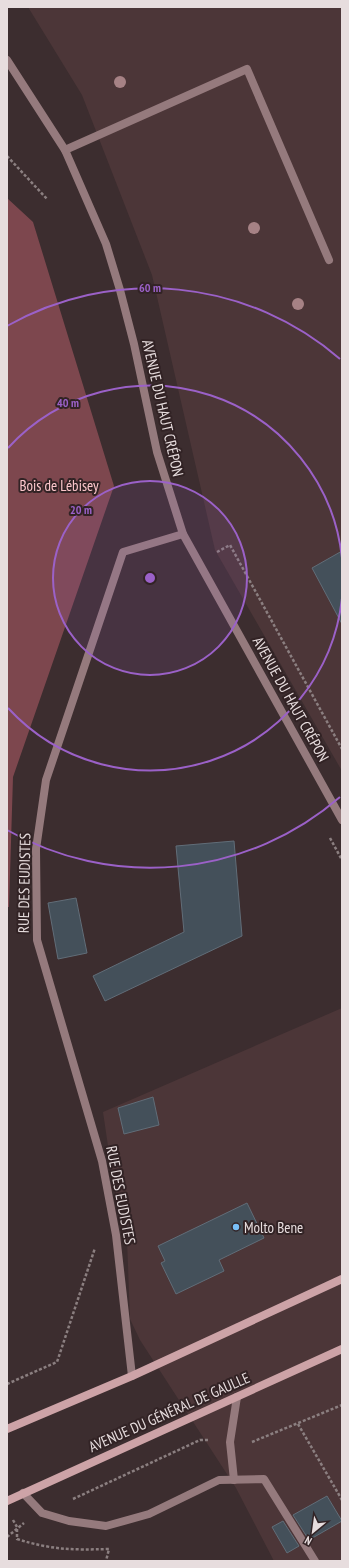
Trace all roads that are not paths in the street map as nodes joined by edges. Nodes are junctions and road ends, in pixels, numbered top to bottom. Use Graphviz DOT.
graph roads {
  1 [pos="7,60"];
  2 [pos="65,150"];
  3 [pos="329,260"];
  4 [pos="183,534"];
  5 [pos="342,820"];
  6 [pos="342,1279"];
  7 [pos="342,1350"];
  8 [pos="132,1376"];
  9 [pos="238,1397"];
  10 [pos="7,1429"];
  11 [pos="234,1480"];
  12 [pos="23,1493"];
  13 [pos="7,1501"];
  14 [pos="315,1561"];
  1 -- 2 [label="street, AVENUE DU HAUT CRÉPON"];
  2 -- 3 [label="street"];
  2 -- 4 [label="street, AVENUE DU HAUT CRÉPON"];
  4 -- 5 [label="street, AVENUE DU HAUT CRÉPON"];
  4 -- 8 [label="street, RUE DES EUDISTES"];
  6 -- 8 [label="main road"];
  7 -- 9 [label="main road, AVENUE DU GÉNÉRAL DE GAULLE"];
  8 -- 10 [label="main road"];
  9 -- 11 [label="street"];
  9 -- 12 [label="main road, AVENUE DU GÉNÉRAL DE GAULLE"];
  11 -- 12 [label="street"];
  11 -- 14 [label="street"];
  12 -- 13 [label="main road, AVENUE DU GÉNÉRAL DE GAULLE"];
}
